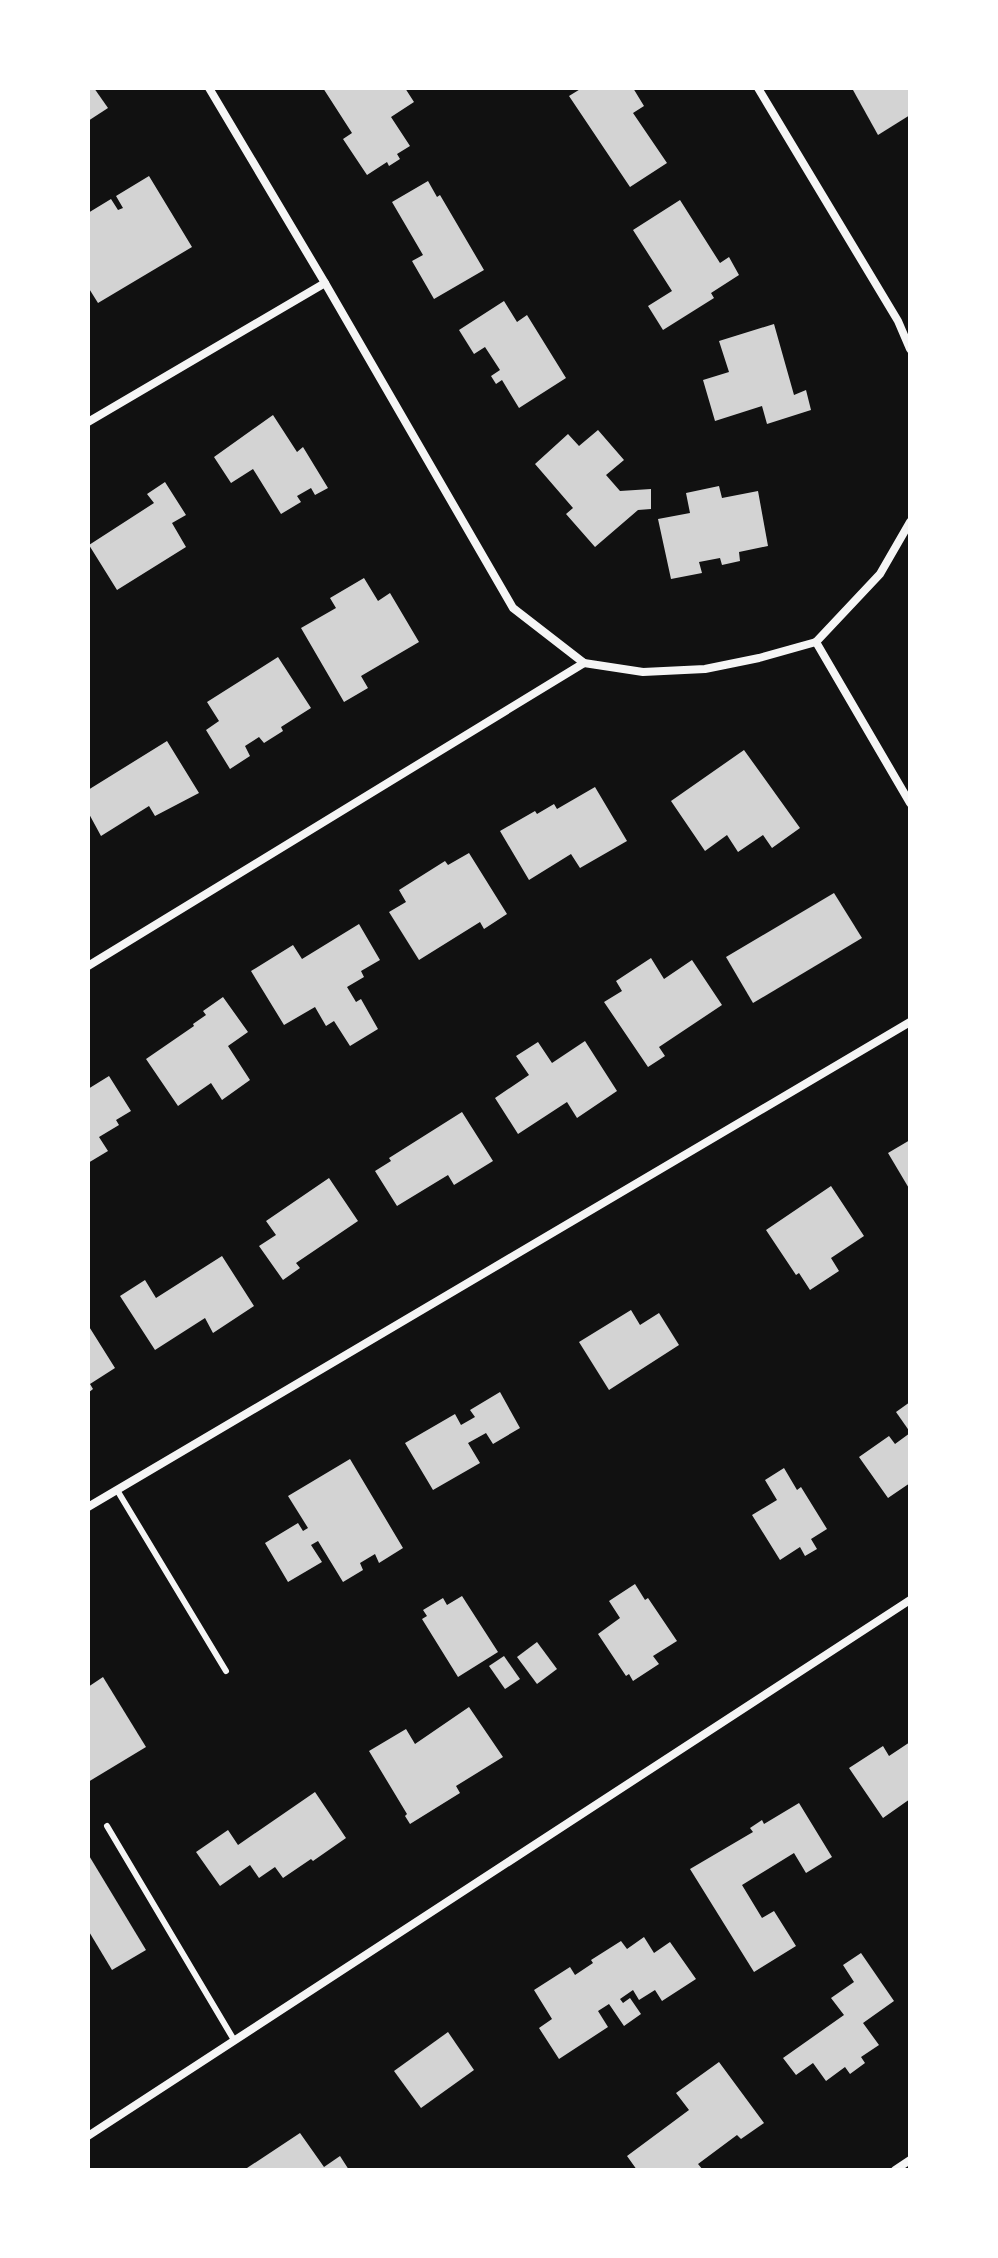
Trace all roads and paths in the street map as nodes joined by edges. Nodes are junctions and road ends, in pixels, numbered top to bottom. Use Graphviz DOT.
graph roads {
  1 [pos="209,88"];
  2 [pos="758,88"];
  3 [pos="325,283"];
  4 [pos="910,349"];
  5 [pos="88,422"];
  6 [pos="910,522"];
  7 [pos="816,642"];
  8 [pos="584,663"];
  9 [pos="910,803"];
  10 [pos="88,966"];
  11 [pos="910,1022"];
  12 [pos="117,1490"];
  13 [pos="88,1507"];
  14 [pos="910,1600"];
  15 [pos="226,1671"];
  16 [pos="107,1826"];
  17 [pos="234,2040"];
  18 [pos="88,2136"];
  19 [pos="910,2160"];
  20 [pos="895,2170"];
  1 -- 3 [label="street"];
  2 -- 4 [label="street"];
  3 -- 5 [label="street"];
  3 -- 8 [label="street"];
  6 -- 7 [label="street"];
  7 -- 8 [label="street"];
  7 -- 9 [label="street"];
  8 -- 10 [label="street"];
  11 -- 12 [label="street"];
  12 -- 13 [label="street"];
  12 -- 15 [label="lane"];
  14 -- 17 [label="street"];
  16 -- 17 [label="lane"];
  17 -- 18 [label="street"];
  19 -- 20 [label="street"];
}
